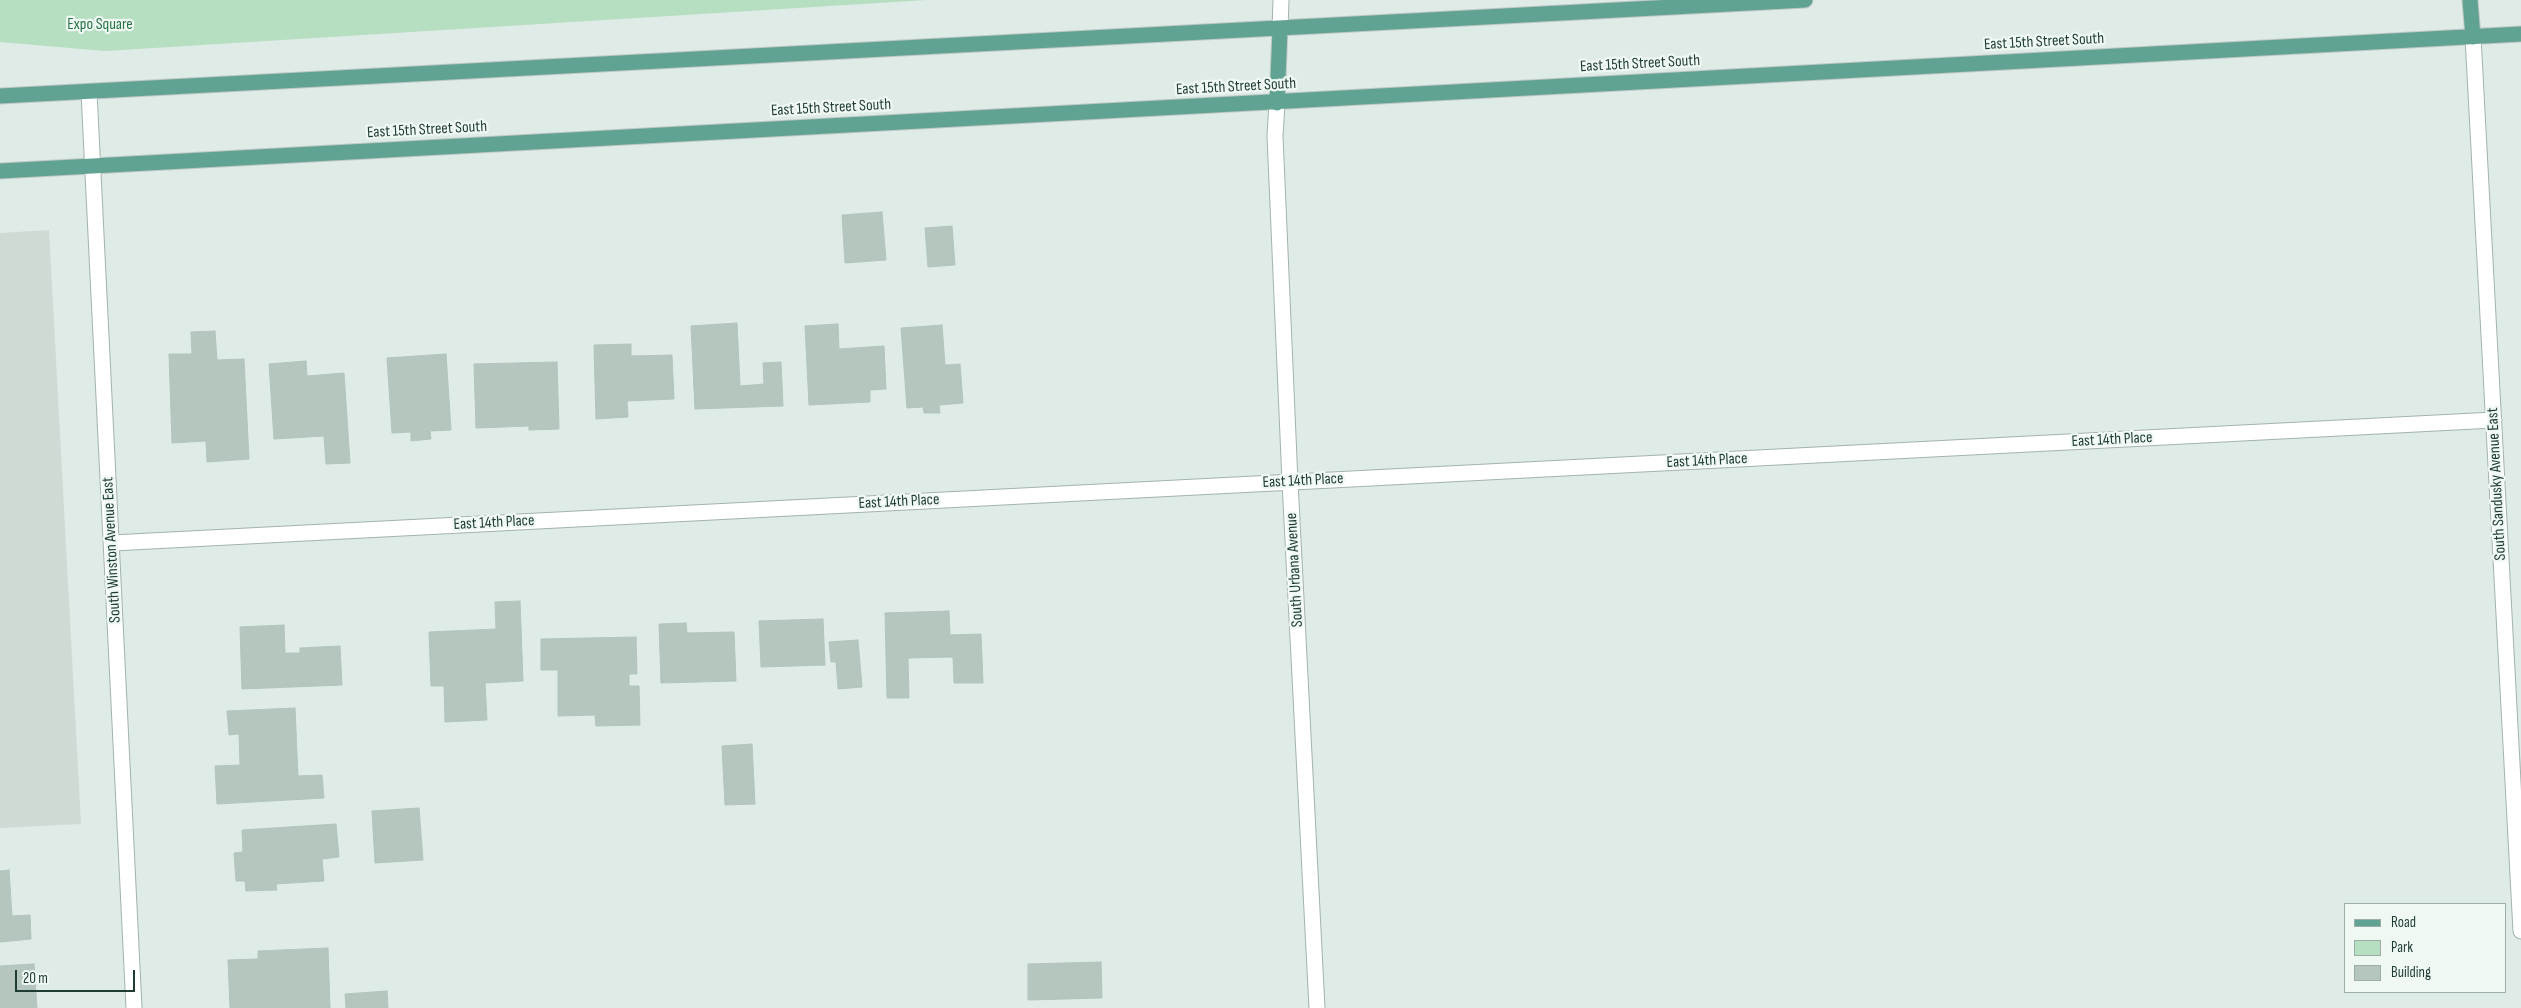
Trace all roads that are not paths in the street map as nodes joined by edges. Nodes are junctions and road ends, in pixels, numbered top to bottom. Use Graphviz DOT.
graph roads {
  1 [pos="1281,0"];
  2 [pos="1805,0"];
  3 [pos="2470,0"];
  4 [pos="1280,29"];
  5 [pos="2521,34"];
  6 [pos="2473,37"];
  7 [pos="88,92"];
  8 [pos="0,96"];
  9 [pos="1277,103"];
  10 [pos="93,167"];
  11 [pos="0,171"];
  12 [pos="2494,420"];
  13 [pos="1290,482"];
  14 [pos="112,543"];
  15 [pos="2521,931"];
  16 [pos="134,1008"];
  17 [pos="1317,1008"];
  1 -- 4 [label="street"];
  2 -- 4 [label="main road"];
  3 -- 6 [label="main road"];
  4 -- 7 [label="main road"];
  4 -- 9 [label="main road"];
  5 -- 6 [label="main road, East 15th Street South"];
  6 -- 9 [label="main road, East 15th Street South"];
  6 -- 12 [label="street, South Sandusky Avenue East"];
  7 -- 8 [label="main road"];
  7 -- 10 [label="street, South Winston Avenue East"];
  9 -- 10 [label="main road, East 15th Street South"];
  9 -- 13 [label="street, South Urbana Avenue"];
  10 -- 11 [label="main road, East 15th Street South"];
  10 -- 14 [label="street, South Winston Avenue East"];
  12 -- 13 [label="street, East 14th Place"];
  12 -- 15 [label="street, South Sandusky Avenue East"];
  13 -- 14 [label="street, East 14th Place"];
  13 -- 17 [label="street, South Urbana Avenue"];
  14 -- 16 [label="street, South Winston Avenue East"];
}
